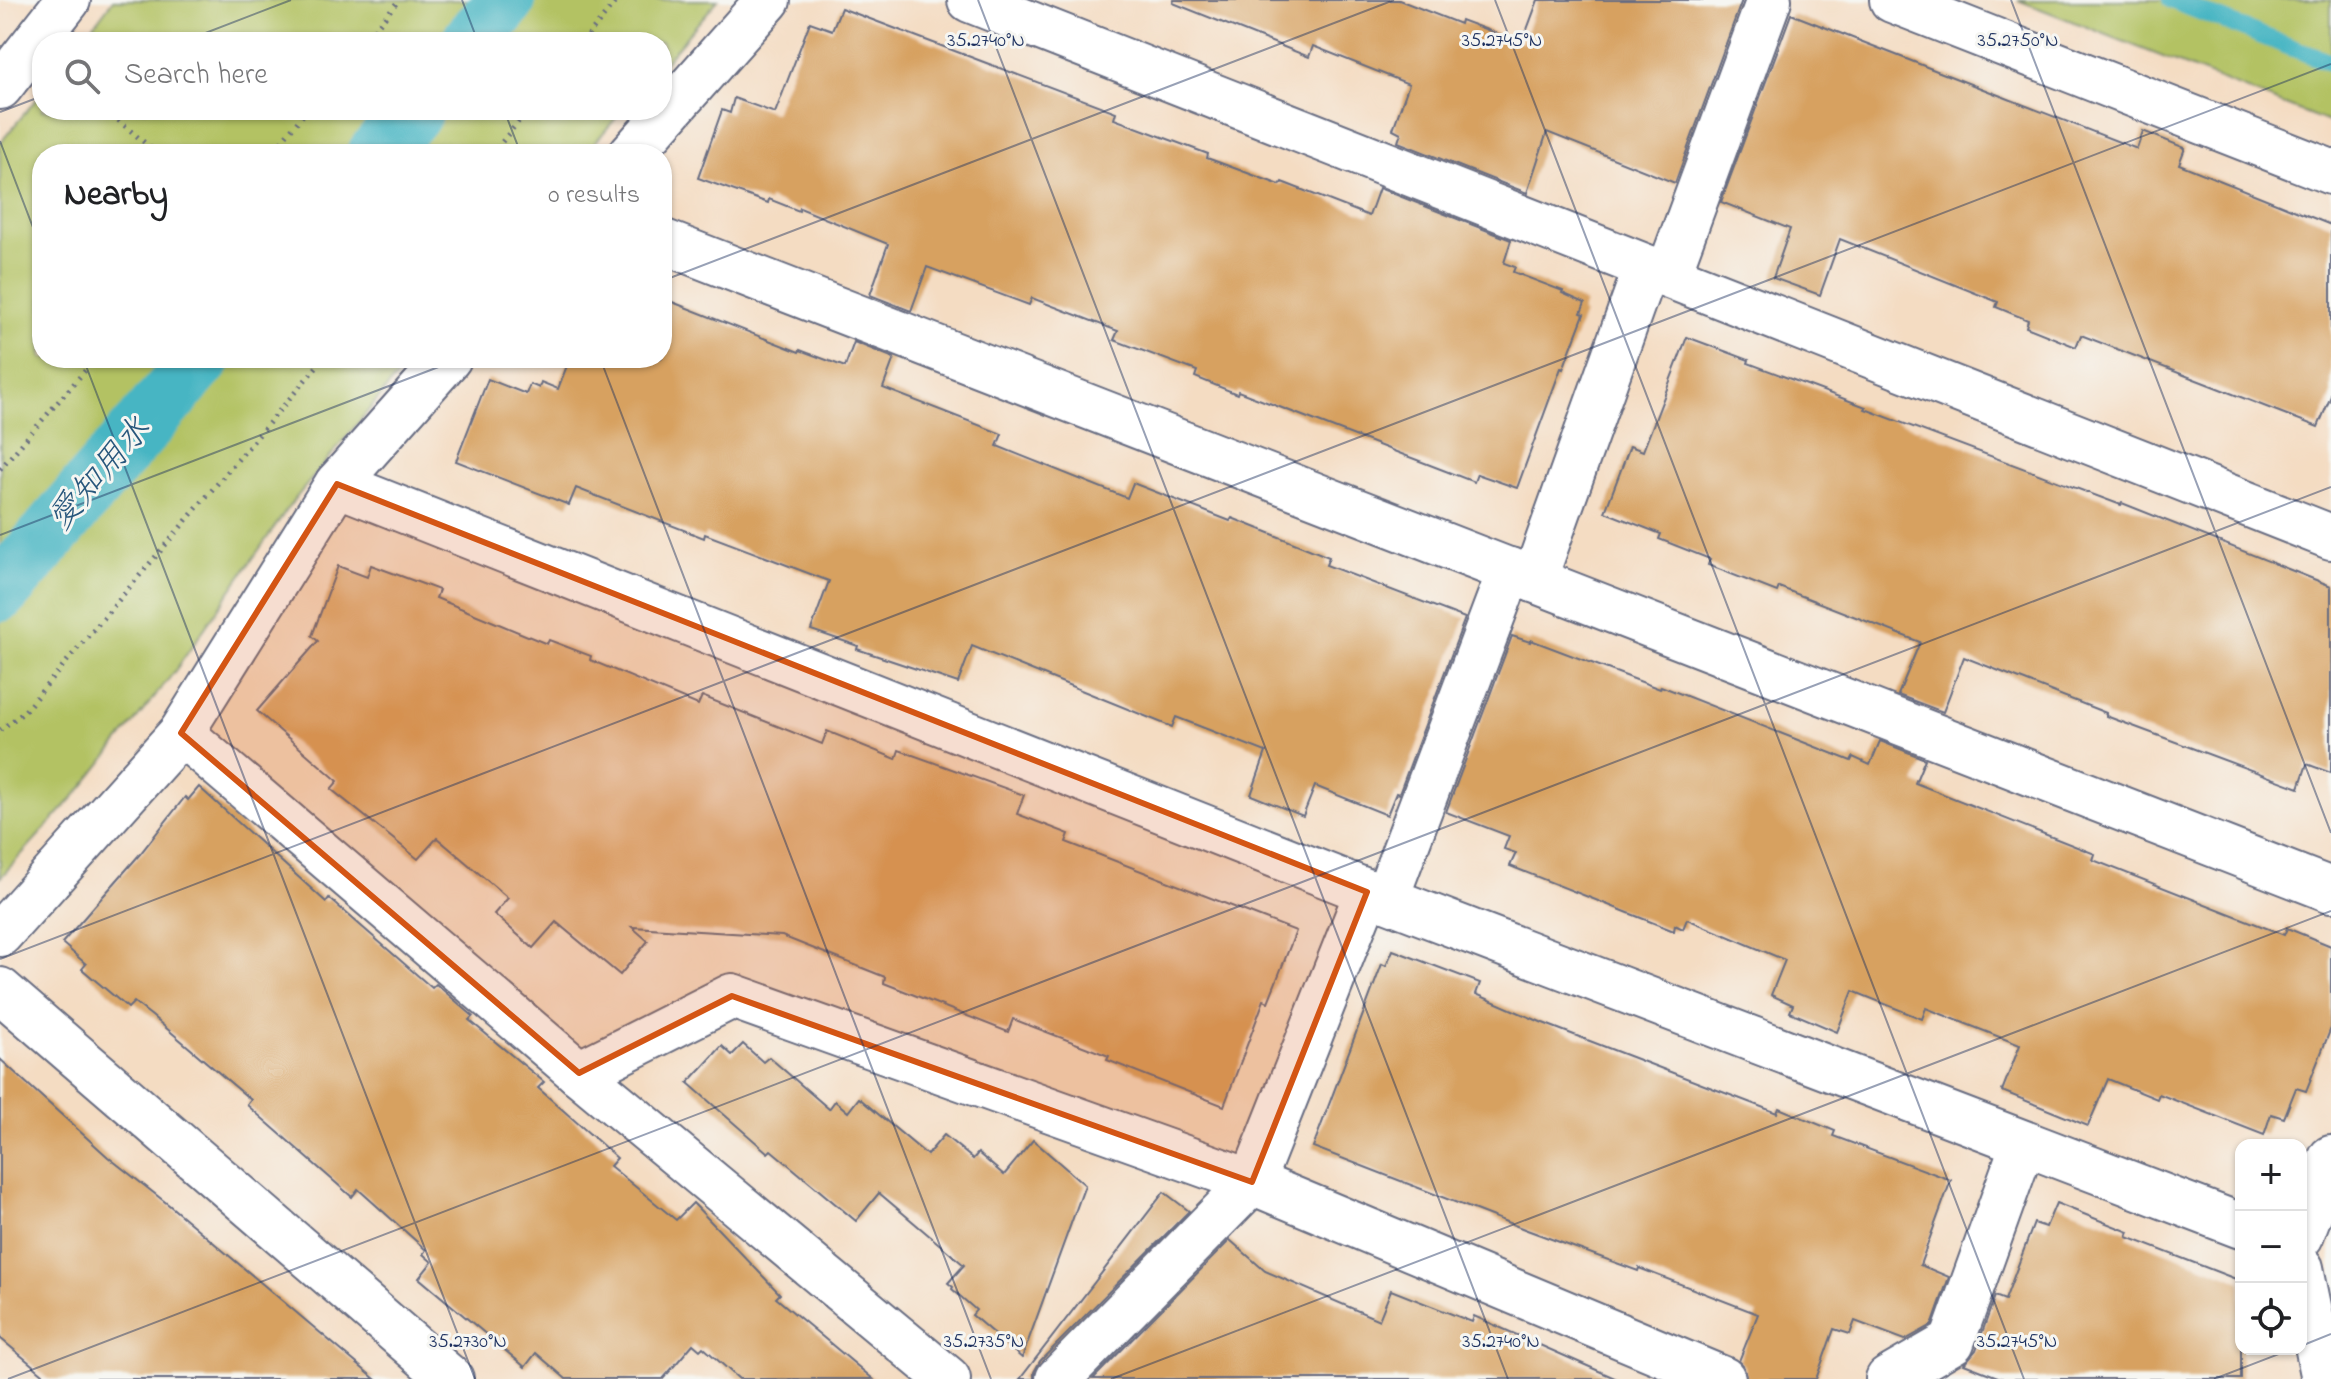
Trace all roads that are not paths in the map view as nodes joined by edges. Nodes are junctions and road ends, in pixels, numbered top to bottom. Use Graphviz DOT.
graph roads {
  1 [pos="68,0"];
  2 [pos="768,0"];
  3 [pos="970,0"];
  4 [pos="1769,0"];
  5 [pos="1892,0"];
  6 [pos="43,32"];
  7 [pos="32,46"];
  8 [pos="0,87"];
  9 [pos="672,108"];
  10 [pos="661,120"];
  11 [pos="640,144"];
  12 [pos="2331,172"];
  13 [pos="672,245"];
  14 [pos="1657,271"];
  15 [pos="440,368"];
  16 [pos="337,484"];
  17 [pos="2331,537"];
  18 [pos="1522,575"];
  19 [pos="181,733"];
  20 [pos="2331,890"];
  21 [pos="1376,896"];
  22 [pos="0,934"];
  23 [pos="0,990"];
  24 [pos="579,1073"];
  25 [pos="2023,1144"];
  26 [pos="2331,1158"];
  27 [pos="1252,1182"];
  28 [pos="2307,1220"];
  29 [pos="2235,1224"];
  30 [pos="2304,1283"];
  31 [pos="451,1379"];
  32 [pos="948,1379"];
  33 [pos="1058,1379"];
  34 [pos="1723,1379"];
  35 [pos="1888,1379"];
  36 [pos="2324,1379"];
  1 -- 6 [label="street"];
  2 -- 9 [label="street"];
  3 -- 14 [label="street"];
  4 -- 14 [label="street"];
  5 -- 12 [label="street"];
  7 -- 8 [label="street"];
  10 -- 11 [label="street"];
  13 -- 18 [label="street"];
  14 -- 17 [label="street"];
  14 -- 18 [label="street"];
  15 -- 16 [label="street"];
  16 -- 19 [label="street"];
  16 -- 21 [label="street"];
  18 -- 20 [label="street"];
  18 -- 21 [label="street"];
  19 -- 22 [label="street"];
  19 -- 24 [label="street"];
  21 -- 25 [label="street"];
  21 -- 27 [label="street"];
  23 -- 31 [label="street"];
  24 -- 27 [label="street"];
  24 -- 32 [label="street"];
  25 -- 29 [label="street"];
  25 -- 35 [label="street"];
  26 -- 28 [label="street"];
  27 -- 33 [label="street"];
  27 -- 34 [label="street"];
  30 -- 36 [label="street"];
}
